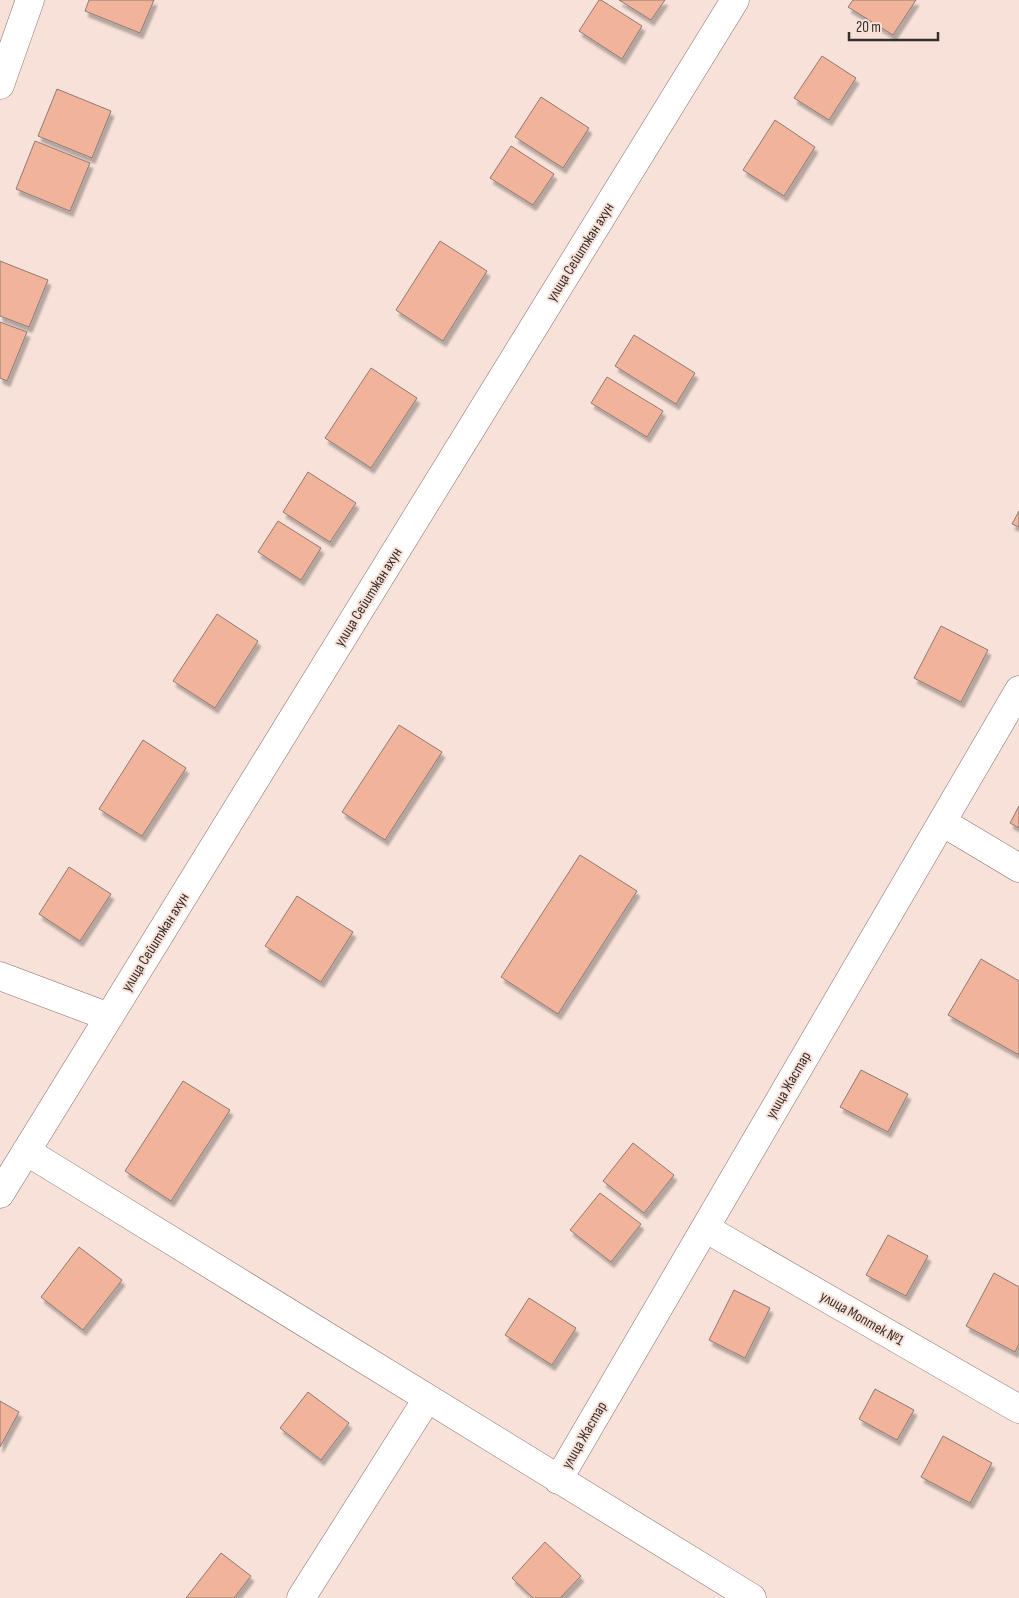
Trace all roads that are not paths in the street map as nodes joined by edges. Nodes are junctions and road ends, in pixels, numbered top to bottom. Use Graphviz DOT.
graph roads {
  1 [pos="30,0"];
  2 [pos="735,0"];
  3 [pos="0,86"];
  4 [pos="1019,690"];
  5 [pos="942,822"];
  6 [pos="1019,868"];
  7 [pos="0,976"];
  8 [pos="109,1017"];
  9 [pos="26,1151"];
  10 [pos="0,1194"];
  11 [pos="705,1228"];
  12 [pos="426,1399"];
  13 [pos="1019,1409"];
  14 [pos="558,1480"];
  15 [pos="301,1598"];
  16 [pos="752,1598"];
  1 -- 3 [label="street"];
  2 -- 8 [label="street, улица Сейитжан ахун"];
  4 -- 5 [label="street, улица Жастар"];
  5 -- 6 [label="street"];
  5 -- 11 [label="street, улица Жастар"];
  7 -- 8 [label="street"];
  8 -- 9 [label="street, улица Сейитжан ахун"];
  9 -- 10 [label="street, улица Сейитжан ахун"];
  9 -- 12 [label="street"];
  11 -- 13 [label="street, улица Моптек №1"];
  11 -- 14 [label="street, улица Жастар"];
  12 -- 14 [label="street"];
  12 -- 15 [label="street"];
  14 -- 16 [label="street"];
}
